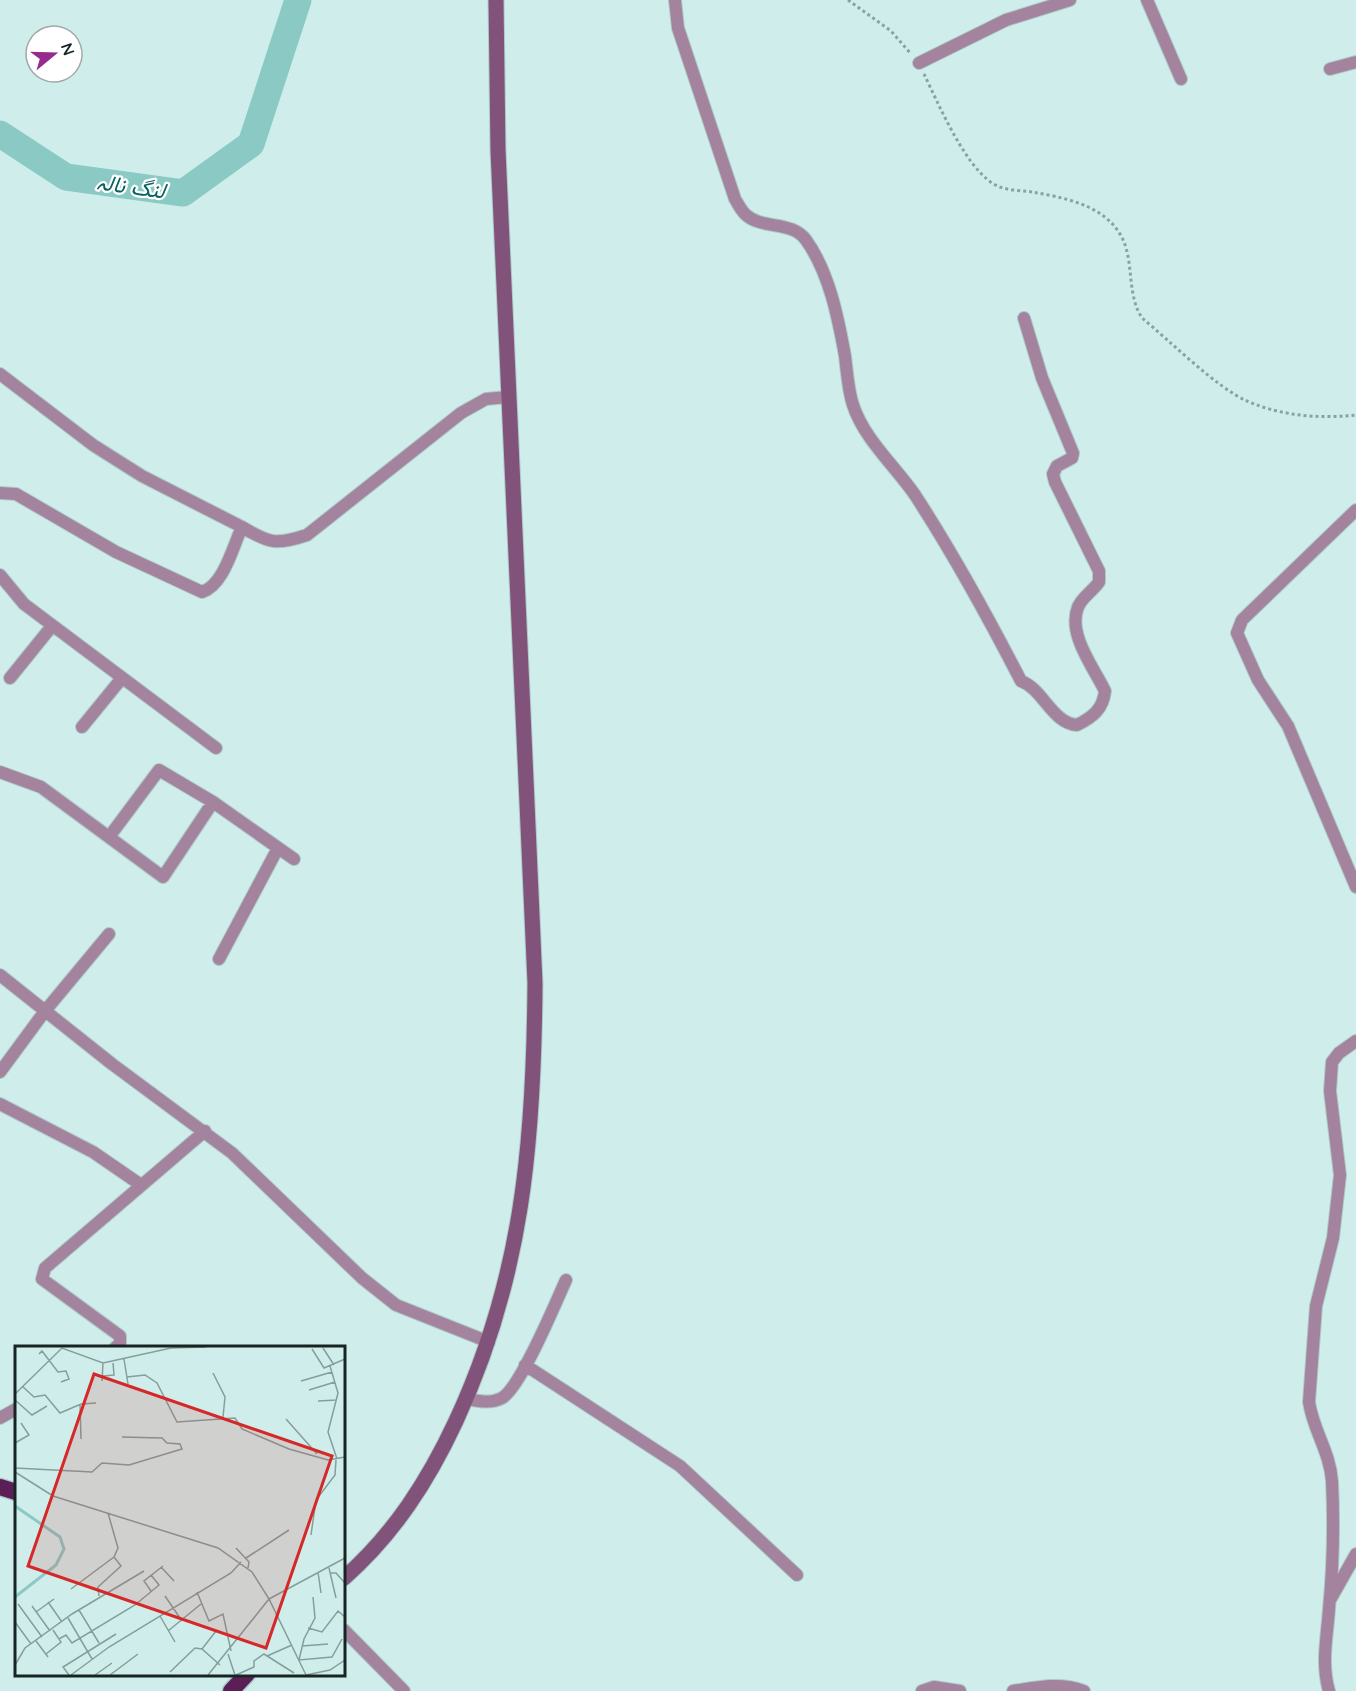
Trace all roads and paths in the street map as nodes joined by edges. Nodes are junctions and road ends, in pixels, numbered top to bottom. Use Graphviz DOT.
graph roads {
  1 [pos="496,0"];
  2 [pos="675,0"];
  3 [pos="848,0"];
  4 [pos="1070,0"];
  5 [pos="1147,0"];
  6 [pos="1356,62"];
  7 [pos="919,63"];
  8 [pos="1330,69"];
  9 [pos="1181,79"];
  10 [pos="1024,318"];
  11 [pos="0,374"];
  12 [pos="508,397"];
  13 [pos="1356,415"];
  14 [pos="0,494"];
  15 [pos="1356,510"];
  16 [pos="242,527"];
  17 [pos="0,575"];
  18 [pos="52,626"];
  19 [pos="10,678"];
  20 [pos="122,678"];
  21 [pos="82,727"];
  22 [pos="216,748"];
  23 [pos="0,772"];
  24 [pos="213,802"];
  25 [pos="109,837"];
  26 [pos="278,848"];
  27 [pos="294,859"];
  28 [pos="1356,887"];
  29 [pos="109,934"];
  30 [pos="219,959"];
  31 [pos="0,975"];
  32 [pos="45,1011"];
  33 [pos="1356,1041"];
  34 [pos="0,1072"];
  35 [pos="0,1104"];
  36 [pos="205,1131"];
  37 [pos="141,1185"];
  38 [pos="566,1280"];
  39 [pos="489,1342"];
  40 [pos="116,1346"];
  41 [pos="525,1365"];
  42 [pos="466,1399"];
  43 [pos="15,1410"];
  44 [pos="0,1418"];
  45 [pos="0,1487"];
  46 [pos="15,1492"];
  47 [pos="1356,1554"];
  48 [pos="797,1575"];
  49 [pos="345,1577"];
  50 [pos="1329,1601"];
  51 [pos="345,1630"];
  52 [pos="245,1676"];
  53 [pos="231,1691"];
  54 [pos="404,1691"];
  55 [pos="922,1691"];
  56 [pos="960,1691"];
  57 [pos="1013,1691"];
  58 [pos="1084,1691"];
  59 [pos="1329,1691"];
  1 -- 12 [label="main road"];
  2 -- 10 [label="street"];
  3 -- 7 [label="path"];
  4 -- 7 [label="street"];
  5 -- 9 [label="street"];
  6 -- 8 [label="street"];
  7 -- 13 [label="path"];
  11 -- 16 [label="street"];
  12 -- 16 [label="street"];
  12 -- 39 [label="main road"];
  14 -- 16 [label="street"];
  15 -- 28 [label="street"];
  17 -- 18 [label="street"];
  18 -- 19 [label="street"];
  18 -- 20 [label="street"];
  20 -- 21 [label="street"];
  20 -- 22 [label="street"];
  23 -- 25 [label="street"];
  24 -- 25 [label="street"];
  24 -- 25 [label="street"];
  24 -- 26 [label="street"];
  26 -- 27 [label="street"];
  26 -- 30 [label="street"];
  29 -- 32 [label="street"];
  31 -- 32 [label="street"];
  32 -- 34 [label="street"];
  32 -- 36 [label="street"];
  33 -- 50 [label="street"];
  35 -- 37 [label="street"];
  36 -- 37 [label="street"];
  36 -- 39 [label="street"];
  37 -- 40 [label="street"];
  38 -- 41 [label="street"];
  39 -- 42 [label="main road"];
  41 -- 42 [label="street"];
  41 -- 48 [label="street"];
  42 -- 49 [label="main road"];
  43 -- 44 [label="street"];
  45 -- 46 [label="highway"];
  47 -- 50 [label="street"];
  50 -- 59 [label="street"];
  51 -- 54 [label="street"];
  52 -- 53 [label="highway"];
  55 -- 56 [label="street"];
  57 -- 58 [label="street"];
}
